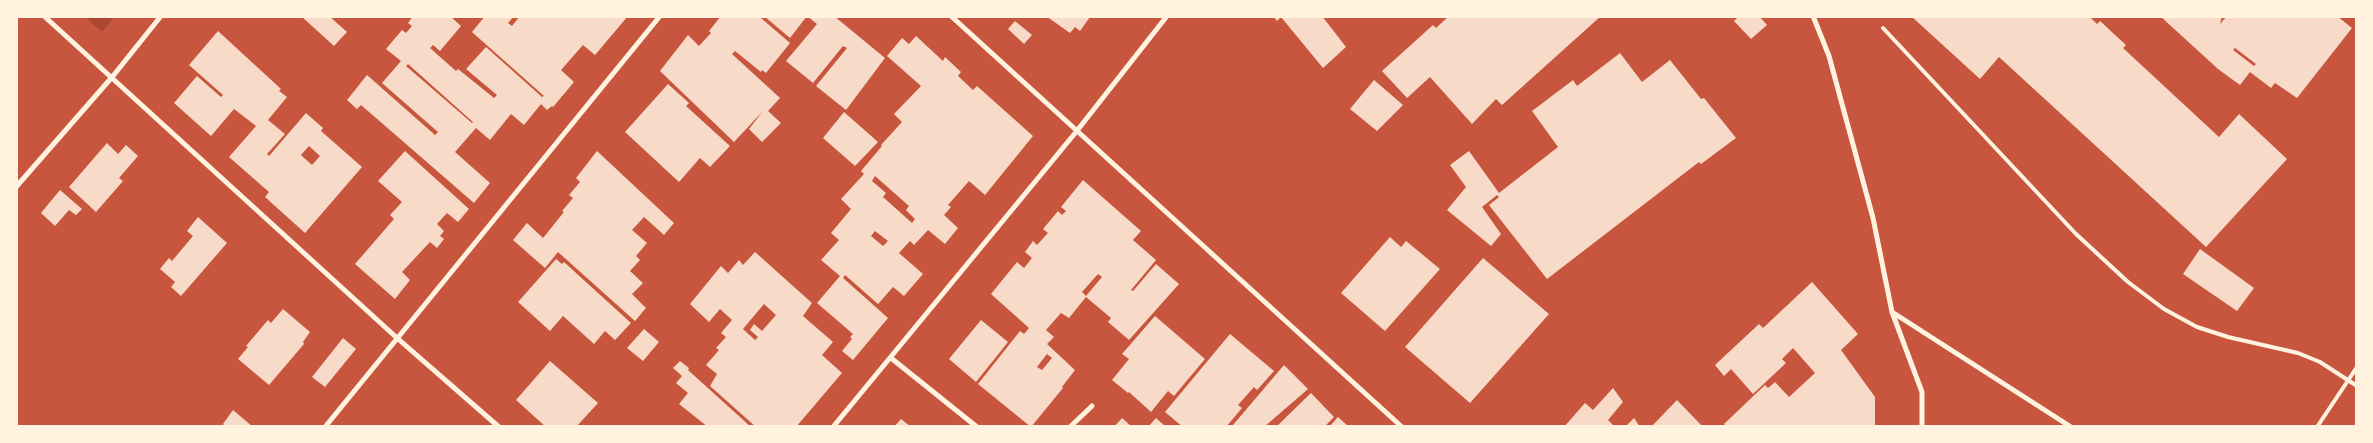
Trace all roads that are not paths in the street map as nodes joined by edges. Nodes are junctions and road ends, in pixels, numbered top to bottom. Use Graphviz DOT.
graph roads {
  1 [pos="44,16"];
  2 [pos="161,16"];
  3 [pos="660,16"];
  4 [pos="951,16"];
  5 [pos="1167,16"];
  6 [pos="1813,16"];
  7 [pos="1883,28"];
  8 [pos="113,76"];
  9 [pos="1076,132"];
  10 [pos="16,187"];
  11 [pos="1892,312"];
  12 [pos="397,338"];
  13 [pos="891,358"];
  14 [pos="2357,368"];
  15 [pos="2348,380"];
  16 [pos="2357,386"];
  17 [pos="1092,406"];
  18 [pos="325,427"];
  19 [pos="499,427"];
  20 [pos="833,427"];
  21 [pos="977,427"];
  22 [pos="1070,427"];
  23 [pos="1402,427"];
  24 [pos="1922,427"];
  25 [pos="2070,427"];
  26 [pos="2317,427"];
  1 -- 8 [label="street"];
  2 -- 8 [label="street"];
  3 -- 12 [label="street"];
  4 -- 9 [label="street"];
  5 -- 9 [label="street"];
  6 -- 11 [label="street"];
  7 -- 15 [label="lane"];
  8 -- 10 [label="street"];
  8 -- 12 [label="street"];
  9 -- 13 [label="street"];
  9 -- 23 [label="street"];
  11 -- 24 [label="street"];
  11 -- 25 [label="street"];
  12 -- 18 [label="street"];
  12 -- 19 [label="street"];
  13 -- 20 [label="street"];
  13 -- 21 [label="street"];
  14 -- 15 [label="lane"];
  15 -- 16 [label="lane"];
  15 -- 26 [label="lane"];
  17 -- 22 [label="street"];
}
